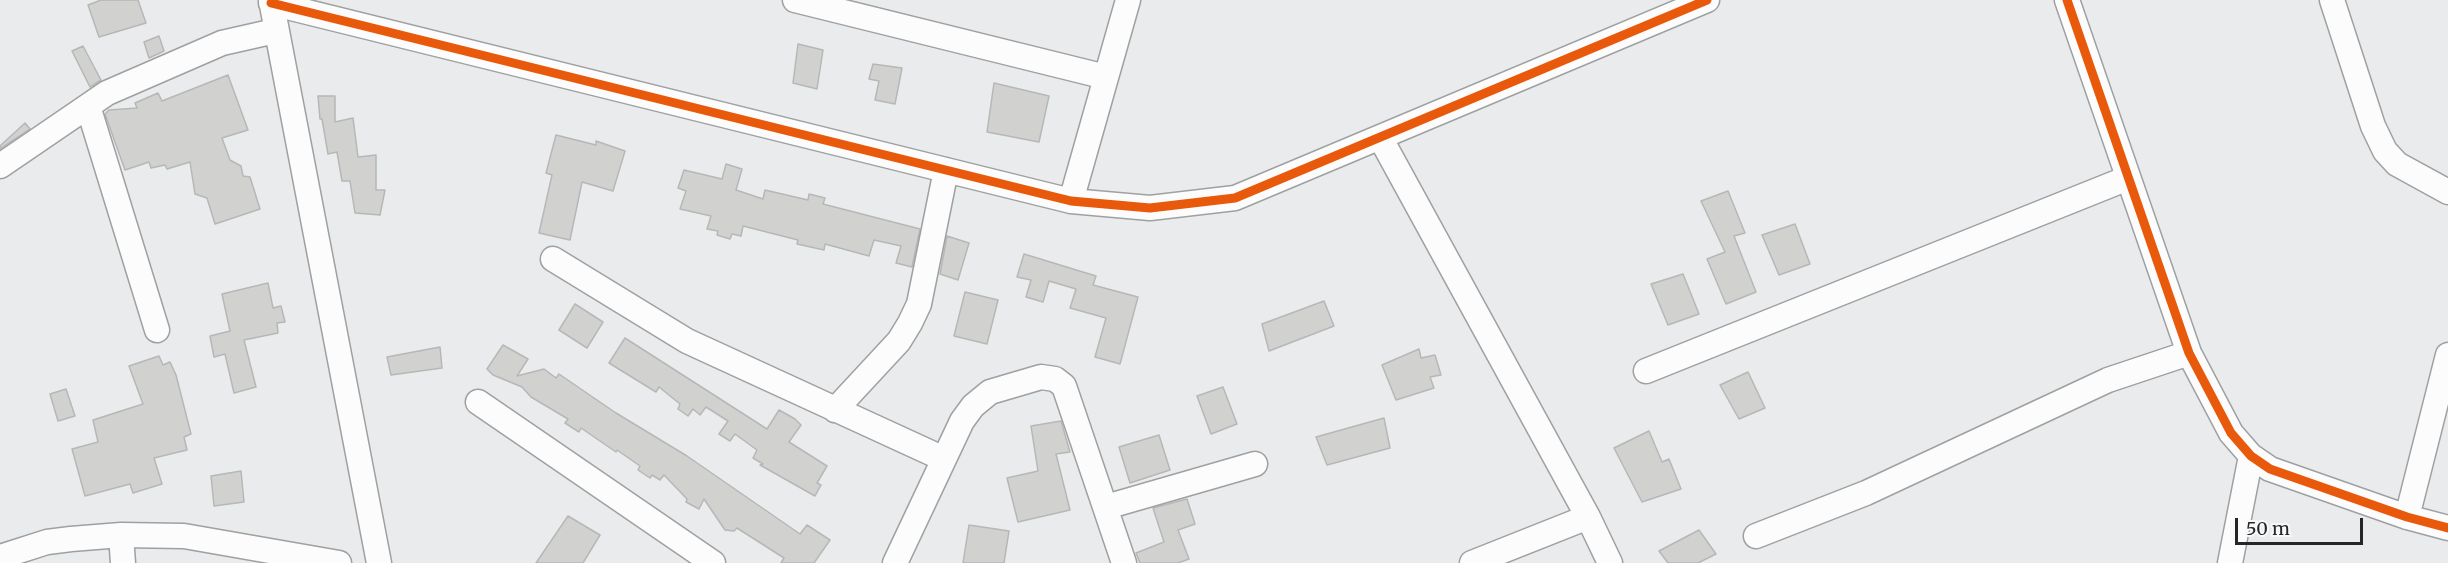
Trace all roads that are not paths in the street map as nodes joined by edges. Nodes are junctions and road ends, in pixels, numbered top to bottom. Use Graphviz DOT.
graph roads {
  1 [pos="795,0"];
  2 [pos="1128,0"];
  3 [pos="1707,0"];
  4 [pos="2067,0"];
  5 [pos="2332,0"];
  6 [pos="271,1"];
  7 [pos="275,31"];
  8 [pos="1106,77"];
  9 [pos="88,106"];
  10 [pos="1381,139"];
  11 [pos="0,166"];
  12 [pos="946,170"];
  13 [pos="2128,178"];
  14 [pos="2448,192"];
  15 [pos="1071,201"];
  16 [pos="553,259"];
  17 [pos="157,330"];
  18 [pos="2189,353"];
  19 [pos="2448,355"];
  20 [pos="1646,371"];
  21 [pos="478,402"];
  22 [pos="835,410"];
  23 [pos="2251,456"];
  24 [pos="944,459"];
  25 [pos="1255,464"];
  26 [pos="1106,507"];
  27 [pos="1588,517"];
  28 [pos="2408,517"];
  29 [pos="2448,528"];
  30 [pos="121,535"];
  31 [pos="1756,536"];
  32 [pos="0,557"];
  33 [pos="123,563"];
  34 [pos="339,563"];
  35 [pos="379,563"];
  36 [pos="713,563"];
  37 [pos="895,563"];
  38 [pos="1124,563"];
  39 [pos="1472,563"];
  40 [pos="1610,563"];
  41 [pos="2230,563"];
  1 -- 8 [label="street"];
  2 -- 8 [label="street"];
  3 -- 10 [label="street"];
  4 -- 13 [label="street"];
  5 -- 14 [label="street"];
  6 -- 7 [label="street"];
  6 -- 12 [label="street"];
  7 -- 9 [label="street"];
  7 -- 35 [label="street"];
  8 -- 15 [label="street"];
  9 -- 11 [label="street"];
  9 -- 17 [label="street"];
  10 -- 15 [label="street"];
  10 -- 27 [label="street"];
  12 -- 15 [label="street"];
  12 -- 22 [label="street"];
  13 -- 18 [label="street"];
  13 -- 20 [label="street"];
  16 -- 22 [label="street"];
  18 -- 23 [label="street"];
  18 -- 31 [label="street"];
  19 -- 28 [label="street"];
  21 -- 36 [label="street"];
  22 -- 24 [label="street"];
  23 -- 28 [label="street"];
  23 -- 41 [label="street"];
  24 -- 26 [label="street"];
  24 -- 37 [label="street"];
  25 -- 26 [label="street"];
  26 -- 38 [label="street"];
  27 -- 39 [label="street"];
  27 -- 40 [label="street"];
  28 -- 29 [label="street"];
  30 -- 32 [label="street"];
  30 -- 33 [label="street"];
  30 -- 34 [label="street"];
}
